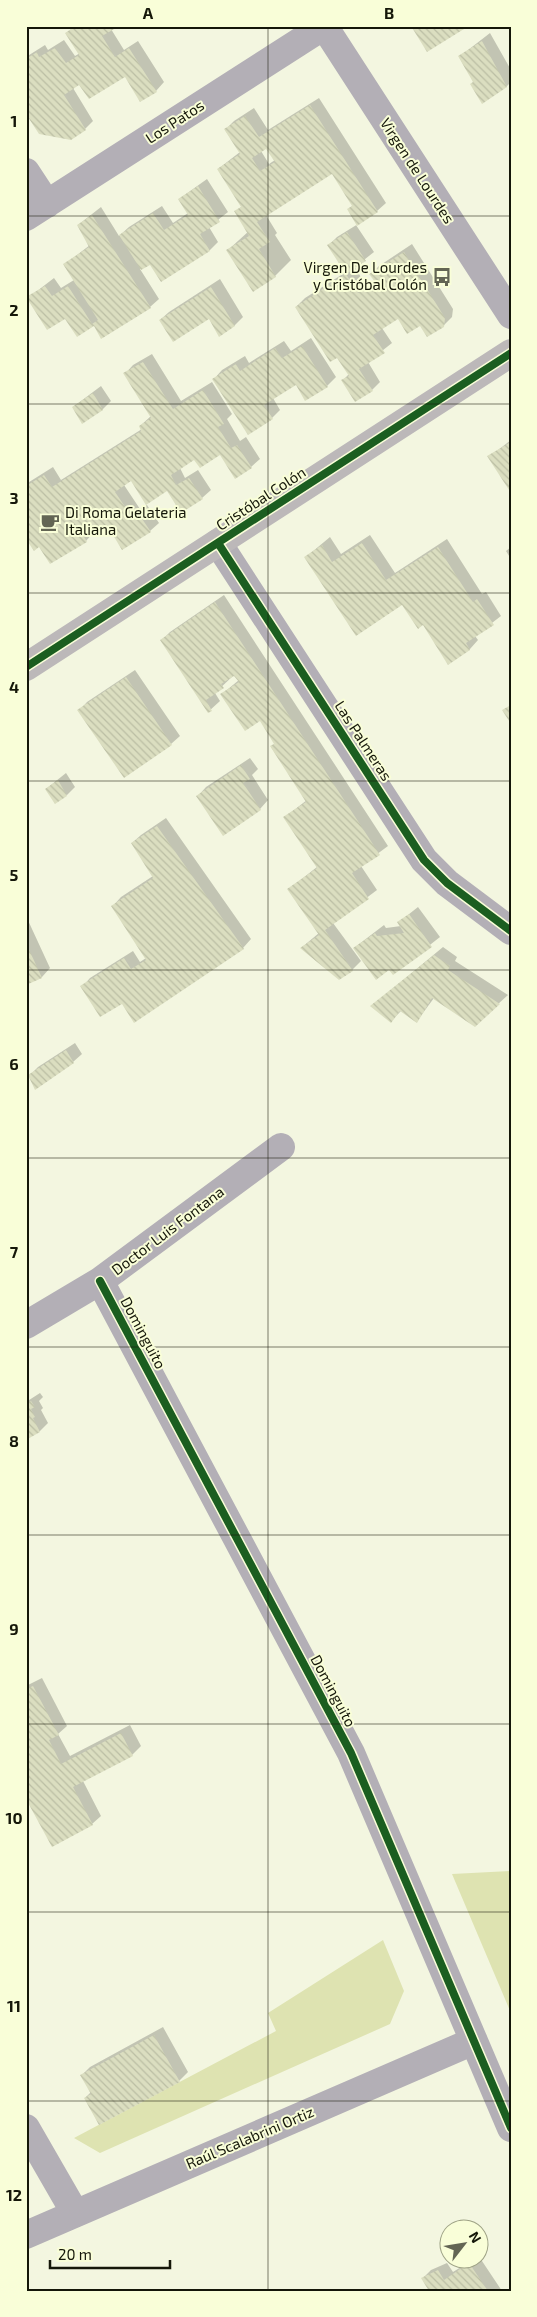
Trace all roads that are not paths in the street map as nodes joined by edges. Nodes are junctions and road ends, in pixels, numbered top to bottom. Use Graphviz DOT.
graph roads {
  1 [pos="324,26"];
  2 [pos="26,172"];
  3 [pos="36,210"];
  4 [pos="511,316"];
  5 [pos="511,352"];
  6 [pos="218,543"];
  7 [pos="26,667"];
  8 [pos="506,922"];
  9 [pos="281,1147"];
  10 [pos="100,1281"];
  11 [pos="26,1325"];
  12 [pos="474,2041"];
  13 [pos="26,2128"];
  14 [pos="511,2128"];
  15 [pos="75,2213"];
  16 [pos="26,2235"];
  1 -- 3 [label="street, Los Patos"];
  1 -- 4 [label="street, Virgen de Lourdes"];
  2 -- 3 [label="street"];
  5 -- 6 [label="street, Cristóbal Colón"];
  6 -- 7 [label="street, Cristóbal Colón"];
  6 -- 8 [label="street, Las Palmeras"];
  9 -- 10 [label="street, Doctor Luis Fontana"];
  10 -- 11 [label="street, Doctor Luis Fontana"];
  10 -- 12 [label="street, Dominguito"];
  12 -- 14 [label="street, Dominguito"];
  12 -- 15 [label="street, Raúl Scalabrini Ortiz"];
  13 -- 15 [label="street"];
  15 -- 16 [label="street, Raúl Scalabrini Ortiz"];
}
